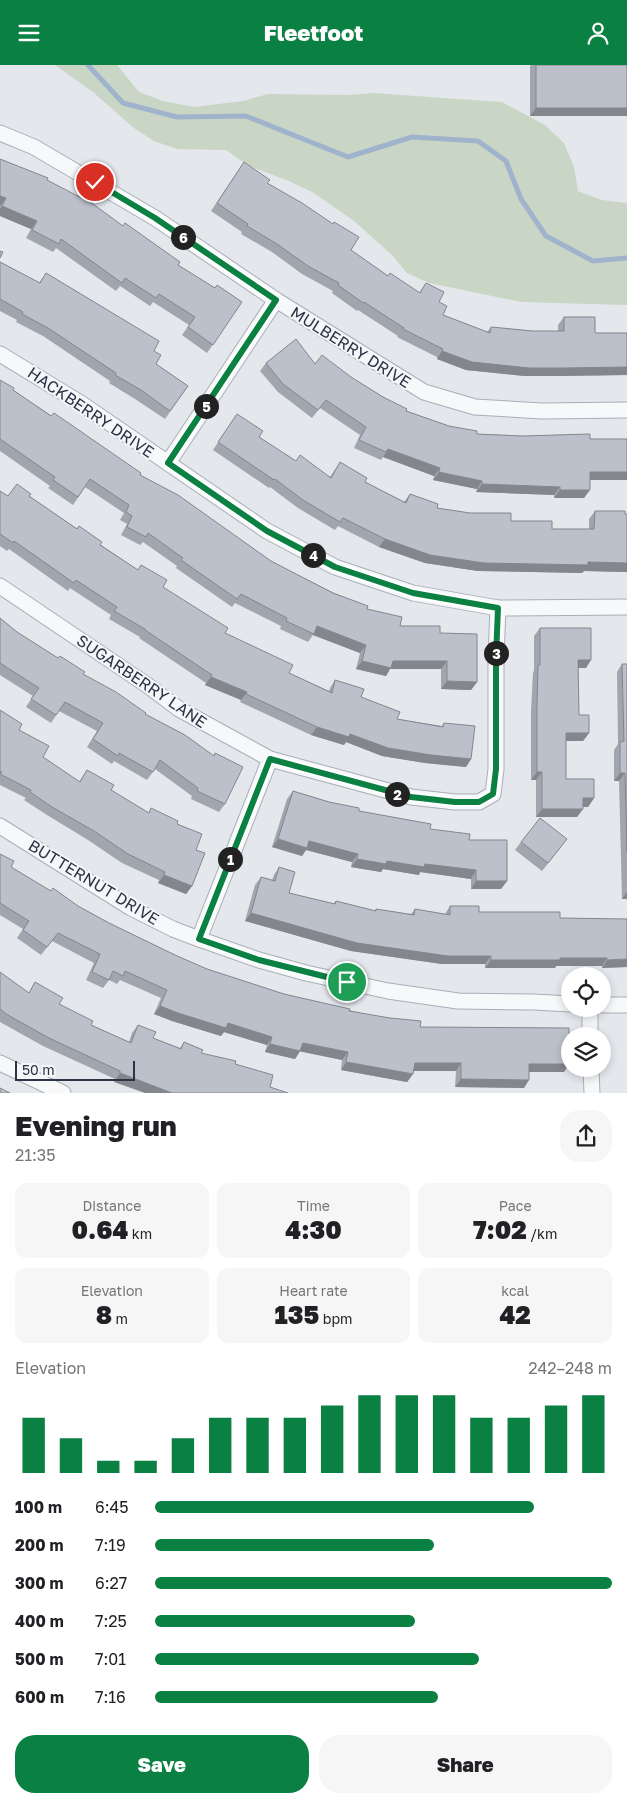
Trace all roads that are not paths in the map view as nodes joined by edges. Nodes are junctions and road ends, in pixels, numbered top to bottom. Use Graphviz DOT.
graph roads {
  1 [pos="0,133"];
  2 [pos="276,300"];
  3 [pos="0,354"];
  4 [pos="627,410"];
  5 [pos="168,463"];
  6 [pos="0,586"];
  7 [pos="627,607"];
  8 [pos="498,608"];
  9 [pos="270,759"];
  10 [pos="0,826"];
  11 [pos="199,939"];
  12 [pos="561,1004"];
  13 [pos="611,1005"];
  14 [pos="627,1005"];
  15 [pos="0,1063"];
  16 [pos="591,1077"];
  17 [pos="63,1093"];
  18 [pos="592,1093"];
  1 -- 2 [label="street, MULBERRY DRIVE"];
  2 -- 4 [label="street, MULBERRY DRIVE"];
  2 -- 5 [label="street"];
  3 -- 5 [label="street, HACKBERRY DRIVE"];
  5 -- 8 [label="street, HACKBERRY DRIVE"];
  6 -- 9 [label="street, SUGARBERRY LANE"];
  7 -- 8 [label="street, HACKBERRY DRIVE"];
  8 -- 9 [label="street, SUGARBERRY LANE"];
  9 -- 11 [label="street"];
  10 -- 11 [label="street, BUTTERNUT DRIVE"];
  11 -- 12 [label="street, BUTTERNUT DRIVE"];
  13 -- 14 [label="street"];
  15 -- 17 [label="street"];
  16 -- 18 [label="street"];
}
